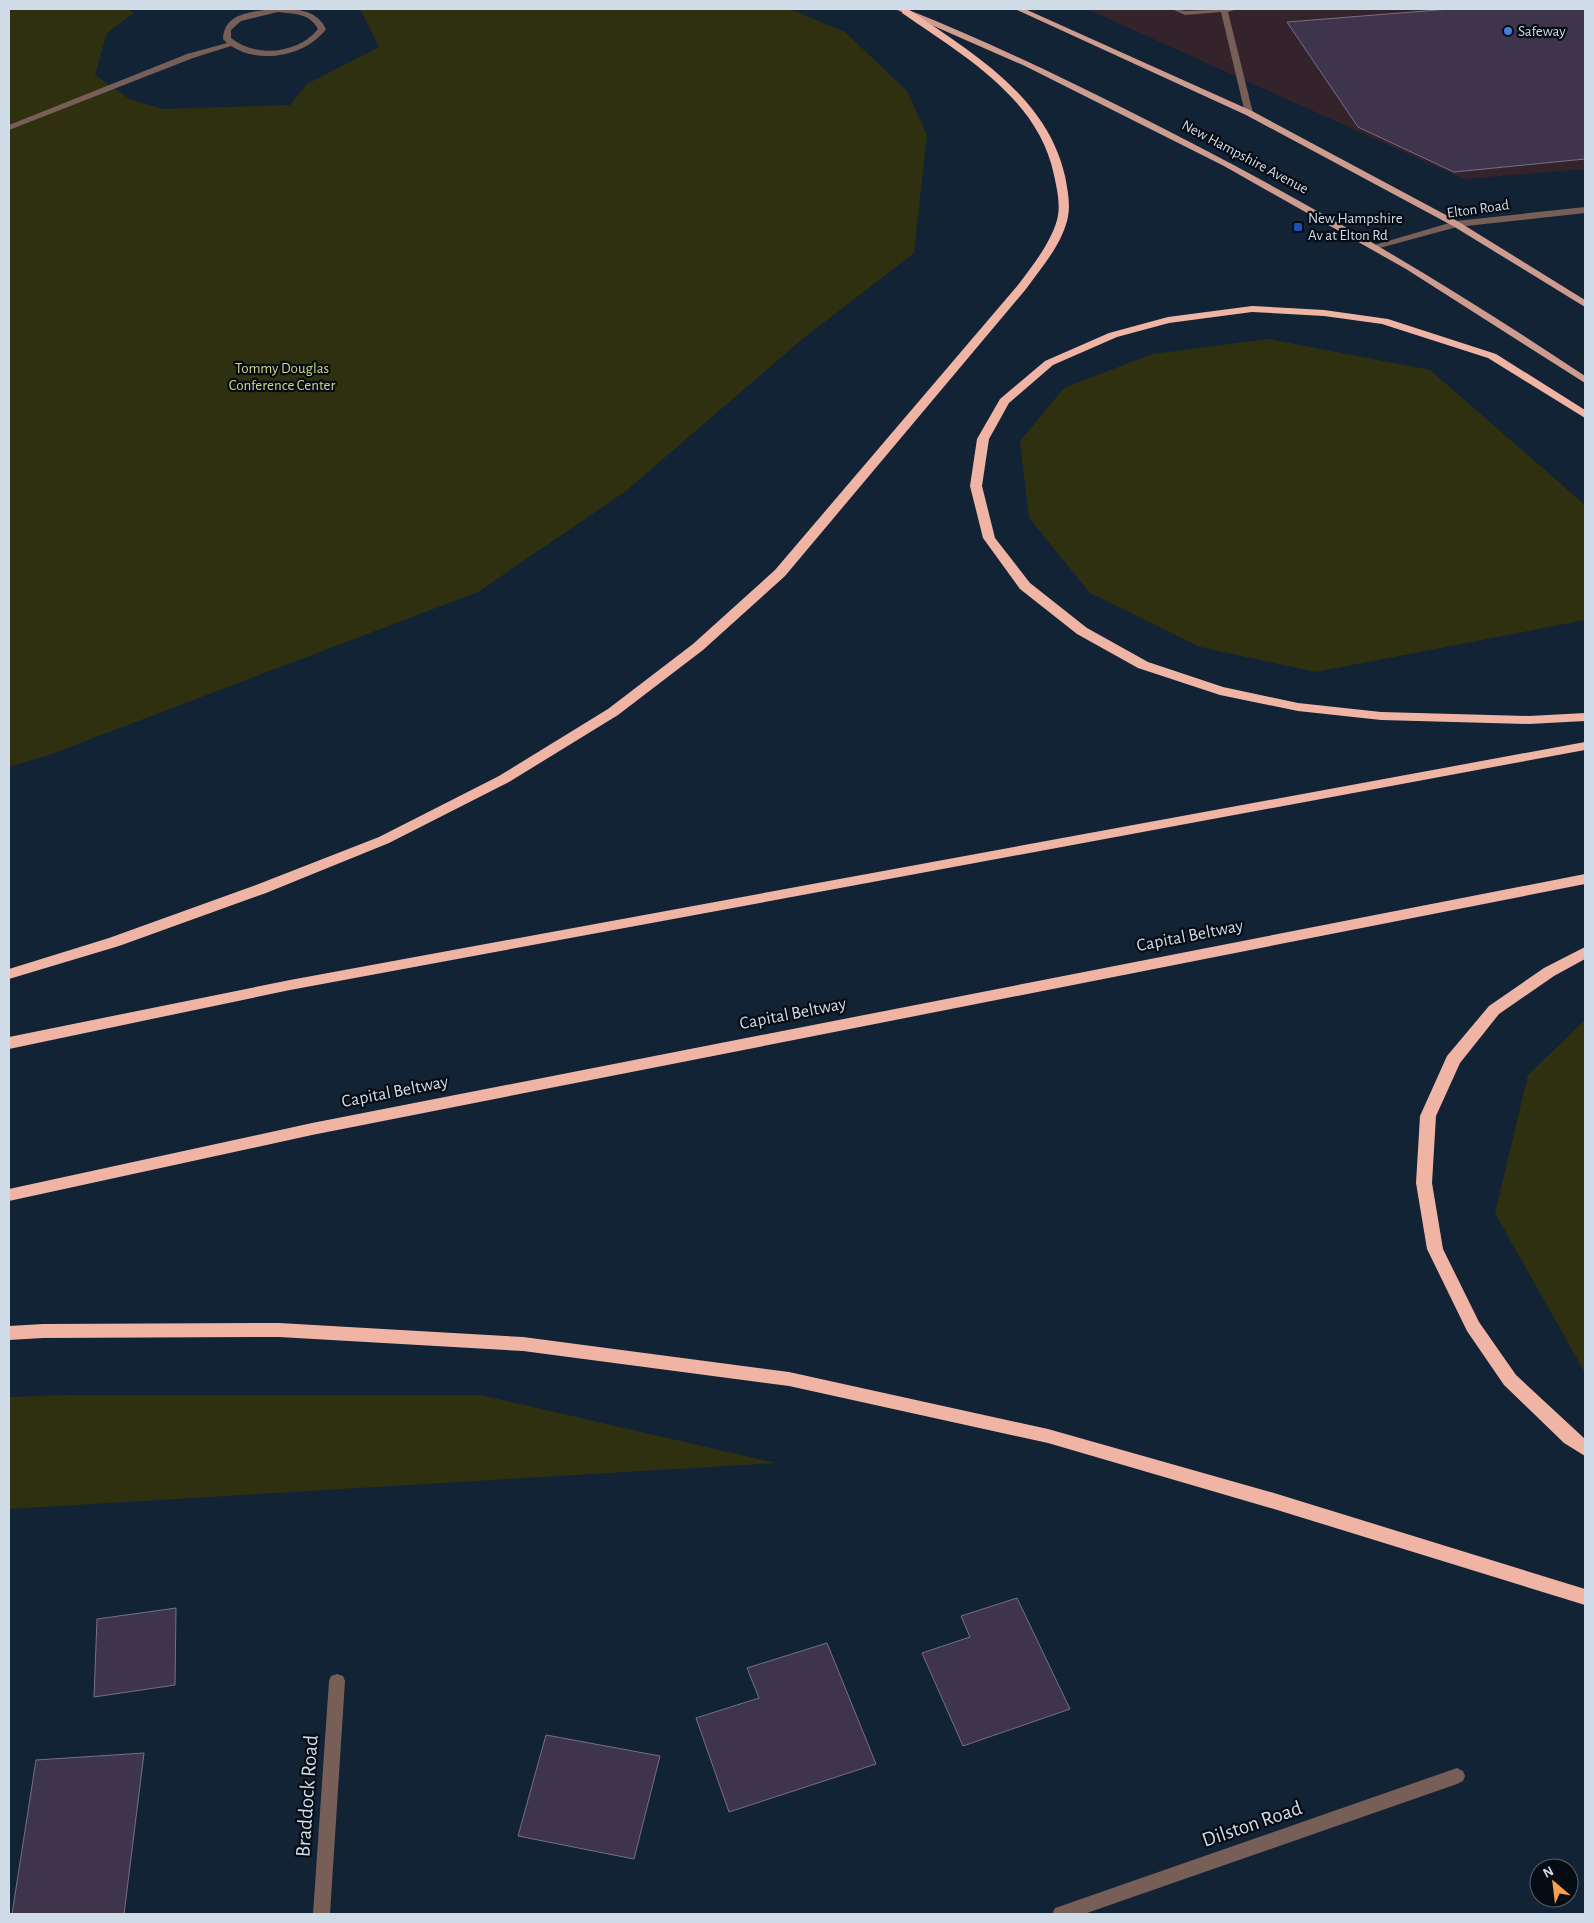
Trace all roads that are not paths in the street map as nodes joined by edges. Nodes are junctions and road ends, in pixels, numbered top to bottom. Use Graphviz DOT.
graph roads {
  1 [pos="279,9"];
  2 [pos="1019,9"];
  3 [pos="1176,9"];
  4 [pos="1233,9"];
  5 [pos="258,10"];
  6 [pos="902,10"];
  7 [pos="1224,10"];
  8 [pos="231,44"];
  9 [pos="1249,113"];
  10 [pos="9,128"];
  11 [pos="1585,210"];
  12 [pos="1456,224"];
  13 [pos="1376,246"];
  14 [pos="1585,304"];
  15 [pos="1585,380"];
  16 [pos="1585,414"];
  17 [pos="1585,717"];
  18 [pos="1585,746"];
  19 [pos="1585,879"];
  20 [pos="1585,952"];
  21 [pos="9,974"];
  22 [pos="9,1043"];
  23 [pos="9,1195"];
  24 [pos="9,1333"];
  25 [pos="1585,1449"];
  26 [pos="1585,1597"];
  27 [pos="337,1681"];
  28 [pos="1457,1776"];
  29 [pos="321,1914"];
  30 [pos="1061,1914"];
  1 -- 5 [label="street"];
  1 -- 8 [label="street"];
  2 -- 9 [label="main road"];
  3 -- 7 [label="street"];
  4 -- 7 [label="street"];
  5 -- 8 [label="street"];
  6 -- 13 [label="main road, New Hampshire Avenue"];
  6 -- 21 [label="highway"];
  7 -- 9 [label="street"];
  8 -- 10 [label="street"];
  9 -- 12 [label="main road"];
  11 -- 12 [label="street, Elton Road"];
  12 -- 13 [label="street, Elton Road"];
  12 -- 14 [label="main road"];
  13 -- 15 [label="main road, New Hampshire Avenue"];
  16 -- 17 [label="highway"];
  18 -- 22 [label="highway"];
  19 -- 23 [label="highway, Capital Beltway"];
  20 -- 25 [label="highway"];
  24 -- 26 [label="highway"];
  27 -- 29 [label="street, Braddock Road"];
  28 -- 30 [label="street, Dilston Road"];
}
